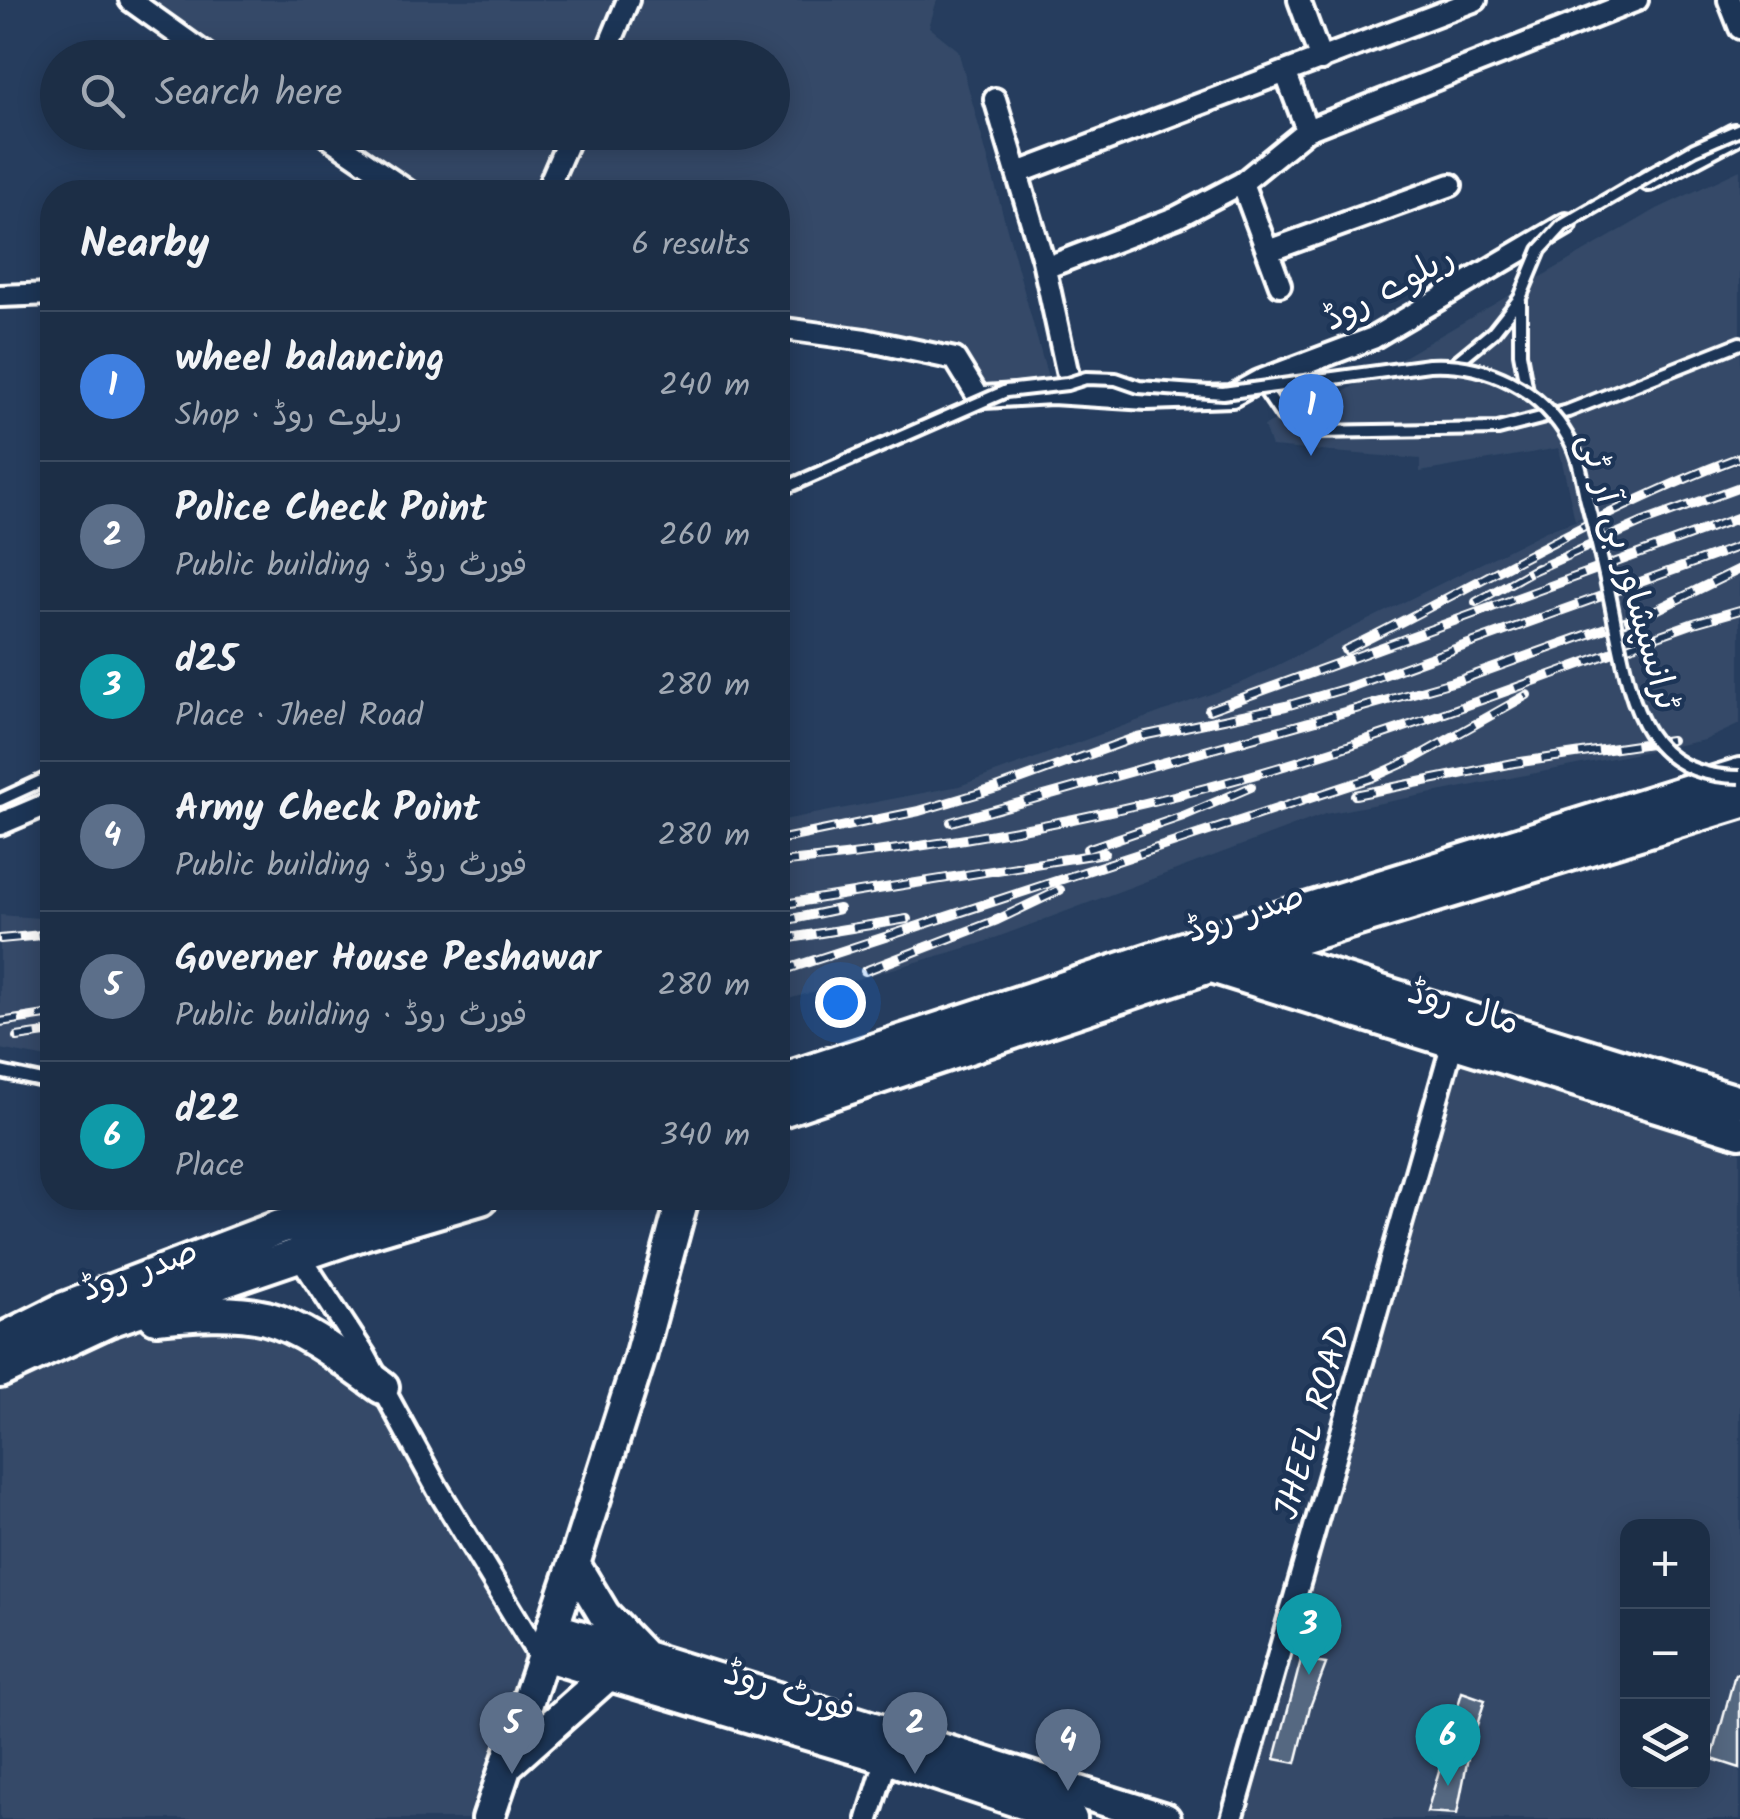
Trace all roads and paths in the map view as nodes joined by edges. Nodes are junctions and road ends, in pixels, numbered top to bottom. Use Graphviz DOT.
graph roads {
  1 [pos="130,0"];
  2 [pos="628,0"];
  3 [pos="1300,0"];
  4 [pos="1476,0"];
  5 [pos="1638,0"];
  6 [pos="1729,0"];
  7 [pos="1740,28"];
  8 [pos="187,40"];
  9 [pos="611,40"];
  10 [pos="1321,60"];
  11 [pos="1286,74"];
  12 [pos="995,99"];
  13 [pos="1307,130"];
  14 [pos="1740,130"];
  15 [pos="347,150"];
  16 [pos="564,150"];
  17 [pos="1018,173"];
  18 [pos="391,180"];
  19 [pos="551,180"];
  20 [pos="1242,183"];
  21 [pos="1451,185"];
  22 [pos="1268,251"];
  23 [pos="1045,268"];
  24 [pos="1280,285"];
  25 [pos="40,294"];
  26 [pos="0,296"];
  27 [pos="1520,298"];
  28 [pos="790,330"];
  29 [pos="1740,343"];
  30 [pos="1454,364"];
  31 [pos="1259,382"];
  32 [pos="1526,391"];
  33 [pos="1072,394"];
  34 [pos="979,398"];
  35 [pos="790,487"];
  36 [pos="790,488"];
  37 [pos="1740,776"];
  38 [pos="40,782"];
  39 [pos="0,800"];
  40 [pos="1740,802"];
  41 [pos="40,807"];
  42 [pos="40,816"];
  43 [pos="0,824"];
  44 [pos="0,832"];
  45 [pos="1254,950"];
  46 [pos="1209,953"];
  47 [pos="1453,1042"];
  48 [pos="0,1072"];
  49 [pos="790,1078"];
  50 [pos="40,1080"];
  51 [pos="1740,1102"];
  52 [pos="790,1107"];
  53 [pos="1740,1132"];
  54 [pos="346,1210"];
  55 [pos="442,1210"];
  56 [pos="680,1210"];
  57 [pos="299,1254"];
  58 [pos="109,1320"];
  59 [pos="0,1341"];
  60 [pos="0,1371"];
  61 [pos="382,1386"];
  62 [pos="574,1564"];
  63 [pos="546,1648"];
  64 [pos="645,1658"];
  65 [pos="609,1674"];
  66 [pos="887,1758"];
  67 [pos="504,1767"];
  68 [pos="488,1819"];
  69 [pos="868,1819"];
  70 [pos="1072,1819"];
  71 [pos="1165,1819"];
  72 [pos="1232,1819"];
  1 -- 8 [label="street"];
  2 -- 9 [label="street"];
  3 -- 10 [label="street"];
  4 -- 10 [label="street"];
  5 -- 13 [label="street"];
  6 -- 7 [label="street"];
  10 -- 11 [label="street"];
  11 -- 13 [label="street"];
  11 -- 17 [label="street"];
  12 -- 17 [label="street"];
  13 -- 20 [label="street"];
  14 -- 27 [label="lane, bridge"];
  14 -- 31 [label="street, ریلوے روڈ"];
  15 -- 18 [label="street"];
  16 -- 19 [label="street"];
  17 -- 23 [label="street"];
  20 -- 22 [label="street"];
  20 -- 23 [label="street"];
  21 -- 22 [label="street"];
  22 -- 24 [label="street"];
  23 -- 33 [label="street"];
  25 -- 26 [label="street"];
  27 -- 30 [label="lane"];
  27 -- 32 [label="lane"];
  28 -- 34 [label="street"];
  29 -- 31 [label="lane"];
  30 -- 32 [label="lane, ٹرانسپشاور بی آر ٹی, bridge"];
  30 -- 36 [label="lane, ٹرانسپشاور بی آر ٹی, bridge"];
  31 -- 33 [label="street, ریلوے روڈ"];
  32 -- 37 [label="lane, ٹرانسپشاور بی آر ٹی, bridge"];
  33 -- 34 [label="street, ریلوے روڈ"];
  34 -- 35 [label="street"];
  37 -- 46 [label="main road, صدر روڈ"];
  38 -- 39 [label="lane"];
  40 -- 45 [label="main road, صدر روڈ"];
  41 -- 43 [label="street"];
  42 -- 44 [label="lane"];
  45 -- 46 [label="main road, صدر روڈ"];
  45 -- 51 [label="street, مال روڈ"];
  46 -- 47 [label="street, مال روڈ"];
  46 -- 49 [label="main road, صدر روڈ"];
  46 -- 52 [label="main road, صدر روڈ"];
  47 -- 53 [label="street, مال روڈ"];
  47 -- 72 [label="street, JHEEL ROAD"];
  48 -- 50 [label="lane"];
  54 -- 59 [label="main road, صدر روڈ"];
  55 -- 57 [label="main road, صدر روڈ"];
  56 -- 62 [label="street"];
  57 -- 58 [label="main road, صدر روڈ"];
  57 -- 61 [label="street"];
  58 -- 60 [label="main road, صدر روڈ"];
  58 -- 61 [label="main road"];
  61 -- 63 [label="street"];
  62 -- 63 [label="street"];
  62 -- 64 [label="street"];
  63 -- 64 [label="street, فورٹ روڈ"];
  63 -- 65 [label="street, فورٹ روڈ"];
  63 -- 67 [label="street"];
  64 -- 71 [label="street, فورٹ روڈ"];
  65 -- 66 [label="street, فورٹ روڈ"];
  65 -- 67 [label="street"];
  66 -- 69 [label="street"];
  66 -- 70 [label="street, فورٹ روڈ"];
  67 -- 68 [label="street"];
}
